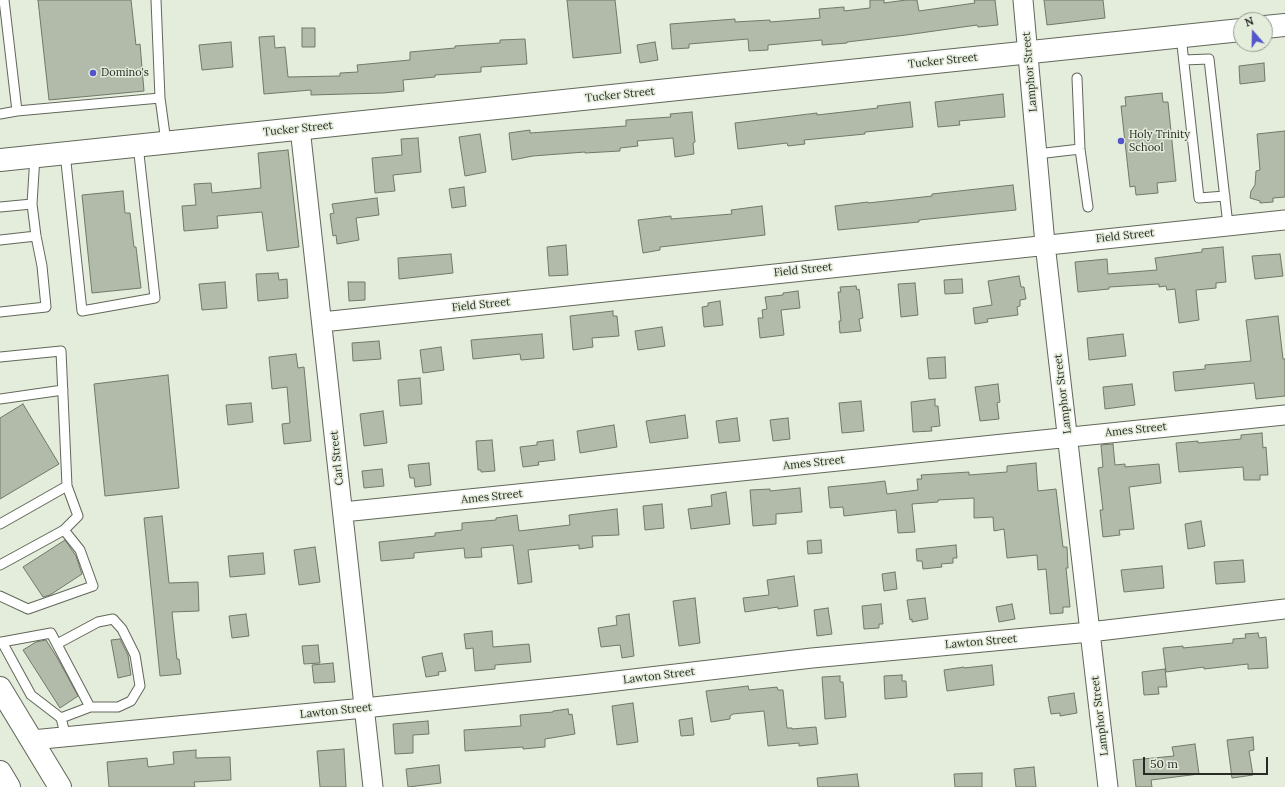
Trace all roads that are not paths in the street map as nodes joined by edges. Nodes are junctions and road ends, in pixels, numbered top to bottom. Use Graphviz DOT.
graph roads {
  1 [pos="4,0"];
  2 [pos="156,0"];
  3 [pos="1023,0"];
  4 [pos="1285,25"];
  5 [pos="1273,26"];
  6 [pos="1233,31"];
  7 [pos="1181,36"];
  8 [pos="1028,52"];
  9 [pos="1184,60"];
  10 [pos="1077,78"];
  11 [pos="160,98"];
  12 [pos="17,111"];
  13 [pos="0,114"];
  14 [pos="300,128"];
  15 [pos="166,142"];
  16 [pos="138,145"];
  17 [pos="1080,149"];
  18 [pos="65,153"];
  19 [pos="1037,154"];
  20 [pos="35,156"];
  21 [pos="0,160"];
  22 [pos="1225,196"];
  23 [pos="32,204"];
  24 [pos="0,207"];
  25 [pos="1088,208"];
  26 [pos="1285,220"];
  27 [pos="1228,226"];
  28 [pos="36,236"];
  29 [pos="0,240"];
  30 [pos="1045,244"];
  31 [pos="0,312"];
  32 [pos="322,322"];
  33 [pos="0,357"];
  34 [pos="63,390"];
  35 [pos="0,399"];
  36 [pos="1285,415"];
  37 [pos="1068,437"];
  38 [pos="67,486"];
  39 [pos="343,512"];
  40 [pos="0,524"];
  41 [pos="64,530"];
  42 [pos="0,565"];
  43 [pos="0,596"];
  44 [pos="1285,609"];
  45 [pos="1090,632"];
  46 [pos="1,642"];
  47 [pos="57,644"];
  48 [pos="31,695"];
  49 [pos="3,705"];
  50 [pos="90,707"];
  51 [pos="364,708"];
  52 [pos="61,718"];
  53 [pos="66,737"];
  54 [pos="32,740"];
  55 [pos="0,772"];
  56 [pos="9,787"];
  57 [pos="60,787"];
  58 [pos="373,787"];
  59 [pos="1108,787"];
  1 -- 12 [label="lane"];
  2 -- 11 [label="lane"];
  3 -- 8 [label="street, Lamphor Street"];
  4 -- 5 [label="street"];
  6 -- 7 [label="street, Tucker Street"];
  7 -- 8 [label="street, Tucker Street"];
  7 -- 9 [label="lane"];
  8 -- 14 [label="street, Tucker Street"];
  8 -- 19 [label="street, Lamphor Street"];
  9 -- 22 [label="lane"];
  9 -- 22 [label="lane"];
  10 -- 17 [label="lane"];
  11 -- 12 [label="lane"];
  11 -- 15 [label="lane"];
  12 -- 13 [label="lane"];
  14 -- 15 [label="street, Tucker Street"];
  14 -- 32 [label="street, Carl Street"];
  15 -- 16 [label="street, Tucker Street"];
  16 -- 18 [label="street, Tucker Street"];
  16 -- 18 [label="lane"];
  17 -- 19 [label="lane"];
  17 -- 25 [label="lane"];
  18 -- 20 [label="street, Tucker Street"];
  19 -- 30 [label="street, Lamphor Street"];
  20 -- 21 [label="street, Tucker Street"];
  20 -- 23 [label="lane"];
  22 -- 27 [label="lane"];
  23 -- 24 [label="lane"];
  23 -- 28 [label="lane"];
  26 -- 27 [label="street, Field Street"];
  27 -- 30 [label="street, Field Street"];
  28 -- 29 [label="lane"];
  28 -- 31 [label="lane"];
  30 -- 32 [label="street, Field Street"];
  30 -- 37 [label="street, Lamphor Street"];
  32 -- 39 [label="street, Carl Street"];
  33 -- 34 [label="lane"];
  34 -- 35 [label="lane"];
  34 -- 38 [label="lane"];
  36 -- 37 [label="street, Ames Street"];
  37 -- 39 [label="street, Ames Street"];
  37 -- 45 [label="street, Lamphor Street"];
  38 -- 40 [label="lane"];
  38 -- 41 [label="lane"];
  39 -- 51 [label="street, Carl Street"];
  41 -- 42 [label="lane"];
  41 -- 43 [label="lane"];
  44 -- 45 [label="street, Lawton Street"];
  45 -- 51 [label="street, Lawton Street"];
  45 -- 59 [label="street, Lamphor Street"];
  46 -- 47 [label="lane"];
  46 -- 48 [label="lane"];
  47 -- 50 [label="lane"];
  47 -- 50 [label="lane"];
  48 -- 49 [label="lane"];
  48 -- 52 [label="lane"];
  49 -- 54 [label="street"];
  50 -- 52 [label="lane"];
  51 -- 53 [label="street, Lawton Street"];
  51 -- 58 [label="street, Carl Street"];
  52 -- 53 [label="lane"];
  53 -- 54 [label="street, Lawton Street"];
  54 -- 57 [label="street"];
  55 -- 56 [label="street"];
}
